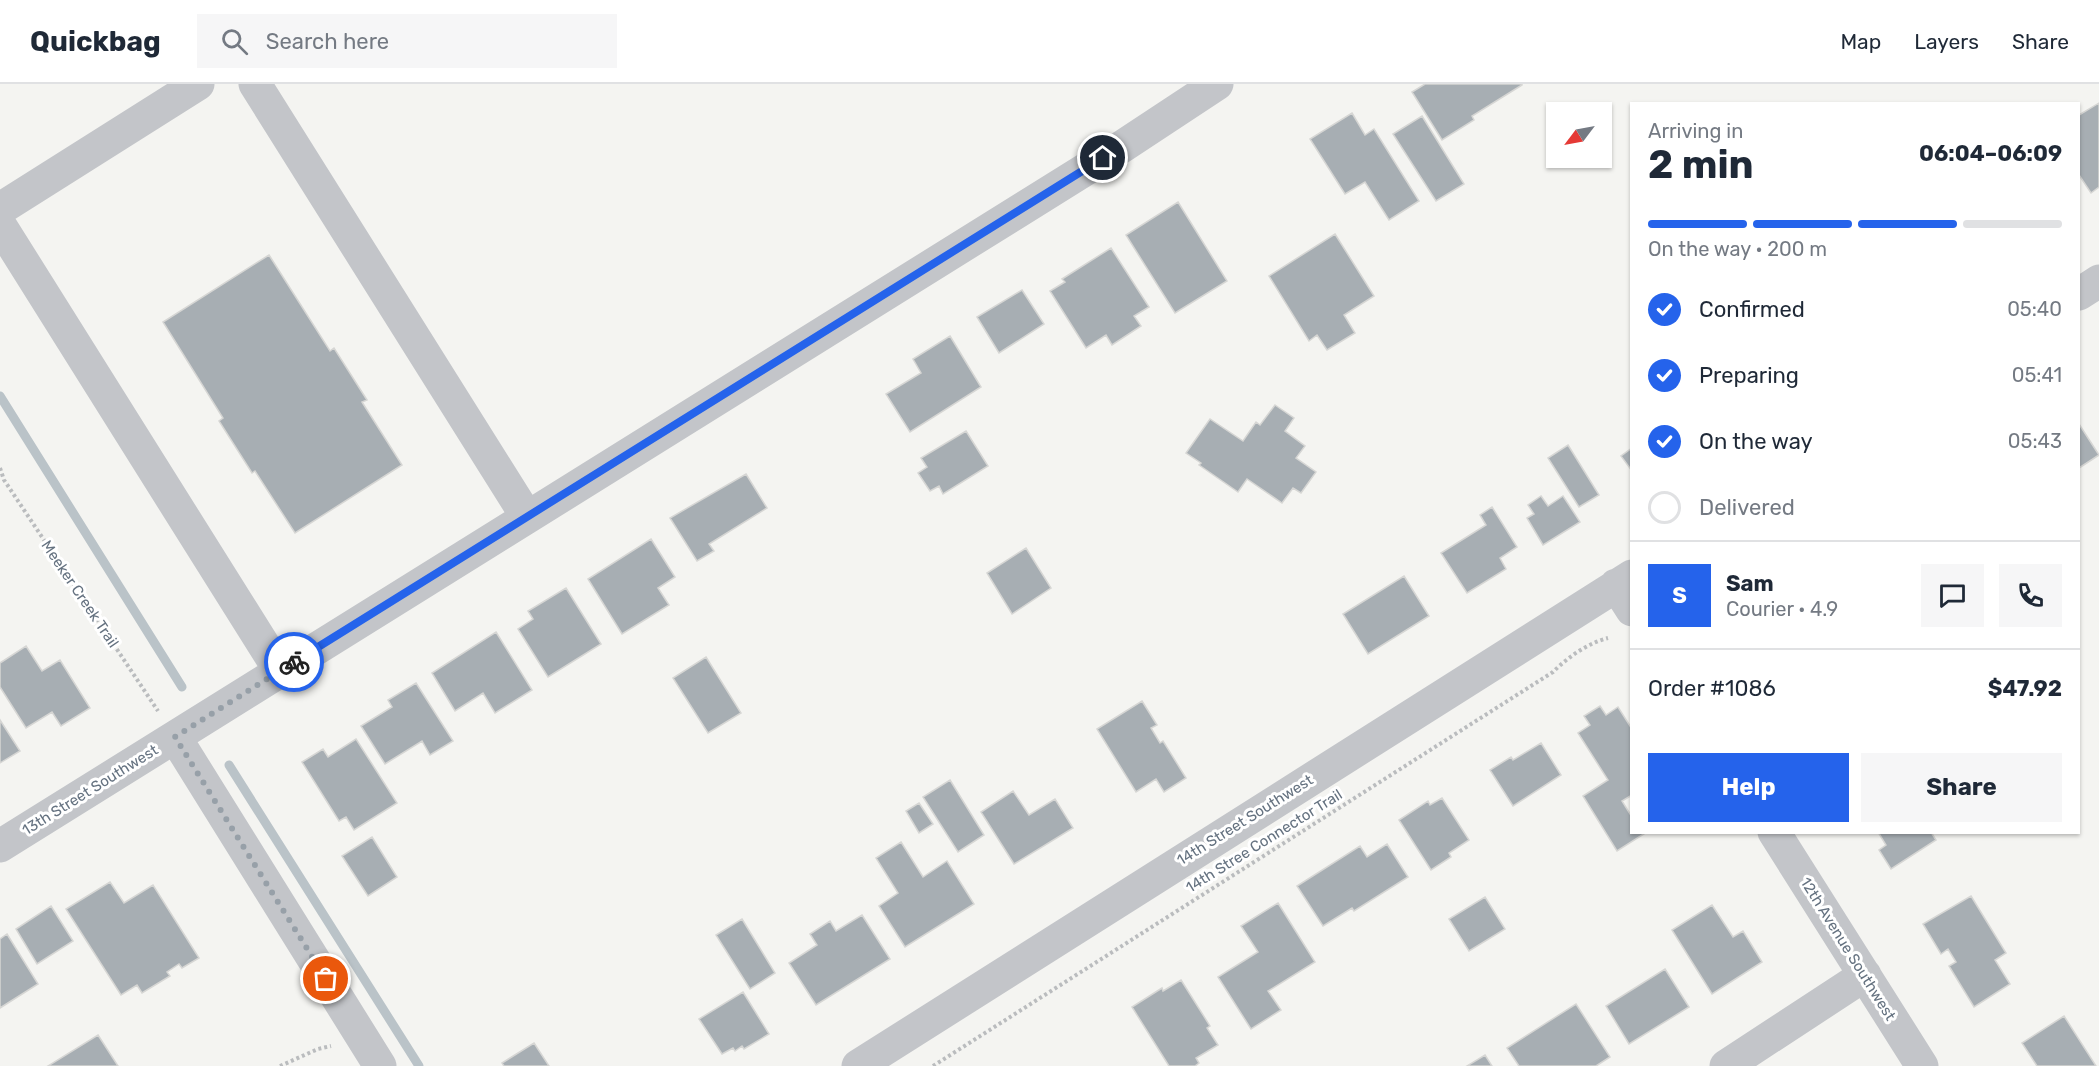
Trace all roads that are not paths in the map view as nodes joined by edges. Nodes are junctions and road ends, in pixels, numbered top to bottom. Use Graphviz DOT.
graph roads {
  1 [pos="198,84"];
  2 [pos="255,84"];
  3 [pos="1208,86"];
  4 [pos="0,208"];
  5 [pos="0,225"];
  6 [pos="2099,281"];
  7 [pos="2080,293"];
  8 [pos="527,517"];
  9 [pos="1627,590"];
  10 [pos="280,671"];
  11 [pos="169,728"];
  12 [pos="1775,834"];
  13 [pos="0,846"];
  14 [pos="1865,975"];
  15 [pos="372,1053"];
  16 [pos="858,1066"];
  17 [pos="1726,1066"];
  18 [pos="1922,1066"];
  1 -- 4 [label="street"];
  2 -- 8 [label="street"];
  3 -- 8 [label="street, 13th Street Southwest"];
  5 -- 10 [label="street"];
  6 -- 7 [label="street"];
  8 -- 10 [label="street, 13th Street Southwest"];
  9 -- 16 [label="street, 14th Street Southwest"];
  10 -- 11 [label="street, 13th Street Southwest"];
  11 -- 13 [label="street, 13th Street Southwest"];
  11 -- 15 [label="street"];
  12 -- 14 [label="street, 12th Avenue Southwest"];
  14 -- 17 [label="street"];
  14 -- 18 [label="street, 12th Avenue Southwest"];
}
